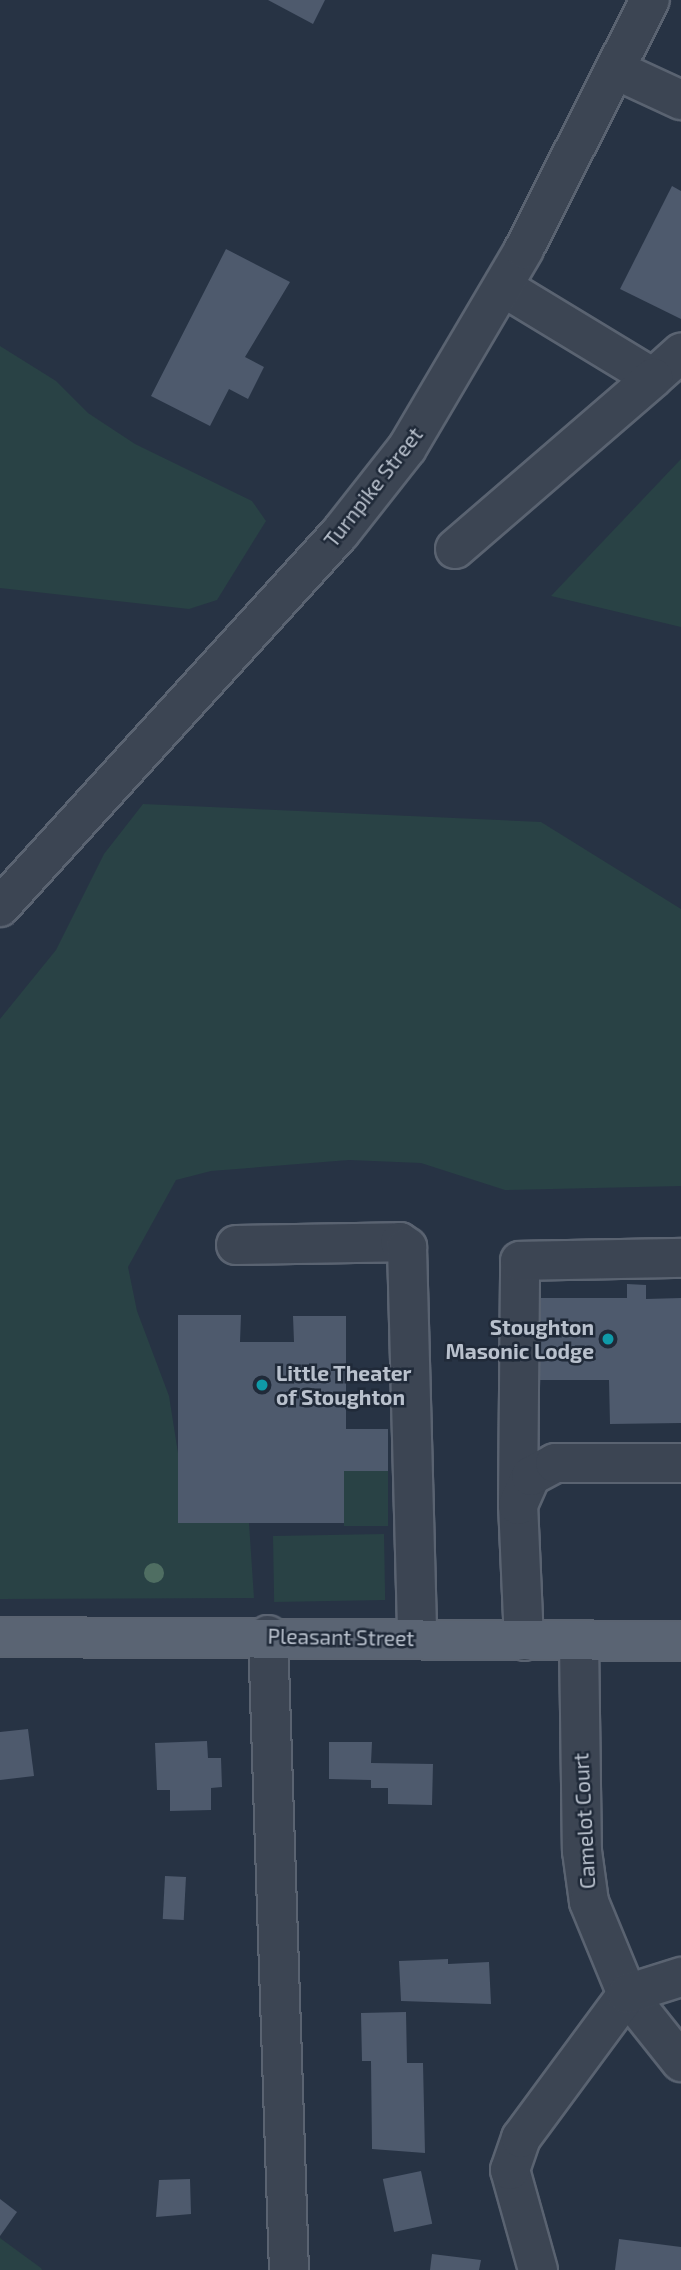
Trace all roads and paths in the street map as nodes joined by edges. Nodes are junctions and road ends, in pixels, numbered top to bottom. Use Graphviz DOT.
graph roads {
  1 [pos="650,0"];
  2 [pos="616,70"];
  3 [pos="681,100"];
  4 [pos="503,287"];
  5 [pos="681,353"];
  6 [pos="653,378"];
  7 [pos="455,549"];
  8 [pos="0,907"];
  9 [pos="236,1245"];
  10 [pos="681,1258"];
  11 [pos="681,1464"];
  12 [pos="518,1506"];
  13 [pos="268,1635"];
  14 [pos="0,1637"];
  15 [pos="417,1639"];
  16 [pos="524,1641"];
  17 [pos="579,1641"];
  18 [pos="681,1641"];
  19 [pos="681,1977"];
  20 [pos="627,1994"];
  21 [pos="679,2055"];
  22 [pos="289,2270"];
  23 [pos="538,2270"];
  1 -- 2 [label="street, Turnpike Street"];
  2 -- 3 [label="street"];
  2 -- 4 [label="street, Turnpike Street"];
  4 -- 6 [label="street"];
  4 -- 8 [label="street, Turnpike Street"];
  5 -- 6 [label="street"];
  6 -- 7 [label="street"];
  9 -- 15 [label="street"];
  10 -- 12 [label="street"];
  11 -- 12 [label="street"];
  12 -- 16 [label="street"];
  13 -- 14 [label="main road, Pleasant Street"];
  13 -- 15 [label="main road, Pleasant Street"];
  13 -- 22 [label="street"];
  15 -- 16 [label="main road, Pleasant Street"];
  16 -- 17 [label="main road, Pleasant Street"];
  17 -- 18 [label="main road, Pleasant Street"];
  17 -- 20 [label="street, Camelot Court"];
  19 -- 20 [label="street"];
  20 -- 21 [label="street"];
  20 -- 23 [label="street"];
}
